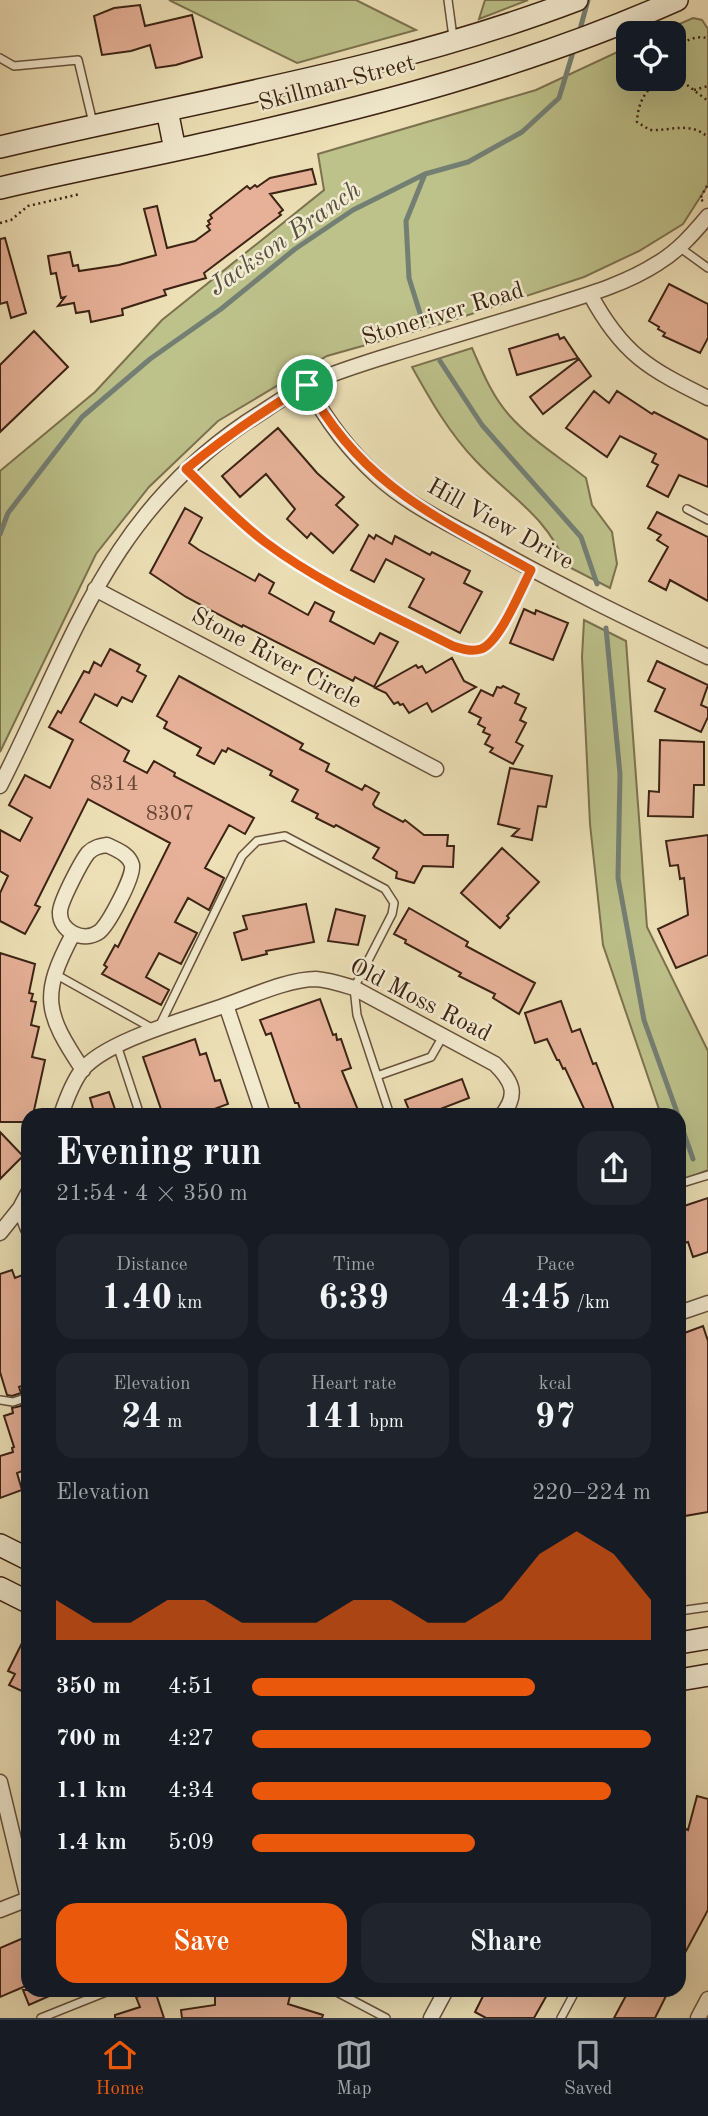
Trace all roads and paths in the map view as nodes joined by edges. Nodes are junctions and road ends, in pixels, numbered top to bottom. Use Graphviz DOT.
graph roads {
  1 [pos="449,0"];
  2 [pos="577,0"];
  3 [pos="677,0"];
  4 [pos="708,38"];
  5 [pos="686,40"];
  6 [pos="453,41"];
  7 [pos="0,58"];
  8 [pos="686,86"];
  9 [pos="708,86"];
  10 [pos="694,90"];
  11 [pos="646,91"];
  12 [pos="708,101"];
  13 [pos="167,110"];
  14 [pos="94,126"];
  15 [pos="708,137"];
  16 [pos="0,147"];
  17 [pos="174,150"];
  18 [pos="708,184"];
  19 [pos="0,188"];
  20 [pos="80,194"];
  21 [pos="708,205"];
  22 [pos="708,216"];
  23 [pos="0,223"];
  24 [pos="679,247"];
  25 [pos="708,268"];
  26 [pos="590,294"];
  27 [pos="307,385"];
  28 [pos="708,398"];
  29 [pos="186,469"];
  30 [pos="687,509"];
  31 [pos="708,520"];
  32 [pos="531,570"];
  33 [pos="95,589"];
  34 [pos="708,657"];
  35 [pos="436,769"];
  36 [pos="0,786"];
  37 [pos="73,934"];
  38 [pos="55,974"];
  39 [pos="354,988"];
  40 [pos="226,1005"];
  41 [pos="157,1031"];
  42 [pos="443,1036"];
  43 [pos="117,1044"];
  44 [pos="83,1070"];
  45 [pos="377,1076"];
  46 [pos="64,1108"];
  47 [pos="138,1108"];
  48 [pos="261,1108"];
  49 [pos="388,1108"];
  50 [pos="507,1108"];
  51 [pos="708,1175"];
  52 [pos="686,1182"];
  53 [pos="20,1208"];
  54 [pos="0,1233"];
  55 [pos="708,1303"];
  56 [pos="686,1311"];
  57 [pos="21,1399"];
  58 [pos="0,1400"];
  59 [pos="0,1545"];
  60 [pos="21,1556"];
  61 [pos="0,1588"];
  62 [pos="21,1598"];
  63 [pos="708,1607"];
  64 [pos="686,1610"];
  65 [pos="708,1638"];
  66 [pos="686,1642"];
  67 [pos="708,1675"];
  68 [pos="686,1679"];
  69 [pos="0,1782"];
  70 [pos="21,1870"];
  71 [pos="21,1902"];
  72 [pos="0,1910"];
  73 [pos="94,1997"];
  74 [pos="346,1997"];
  75 [pos="442,1997"];
  76 [pos="572,1997"];
  77 [pos="708,2000"];
  78 [pos="41,2018"];
  79 [pos="386,2018"];
  80 [pos="431,2018"];
  81 [pos="561,2018"];
  82 [pos="698,2018"];
  1 -- 6 [label="lane"];
  2 -- 6 [label="main road, Skillman Street"];
  3 -- 17 [label="main road, Skillman Street"];
  4 -- 5 [label="path"];
  6 -- 13 [label="main road, Skillman Street"];
  7 -- 14 [label="lane"];
  8 -- 10 [label="path"];
  9 -- 10 [label="path"];
  10 -- 12 [label="path"];
  11 -- 15 [label="path"];
  13 -- 14 [label="main road, Skillman Street"];
  13 -- 17 [label="main road"];
  14 -- 16 [label="main road, Skillman Street"];
  17 -- 19 [label="main road, Skillman Street"];
  18 -- 21 [label="path"];
  20 -- 23 [label="path"];
  22 -- 24 [label="street, Stoneriver Road"];
  24 -- 25 [label="lane"];
  24 -- 26 [label="street, Stoneriver Road"];
  26 -- 27 [label="street, Stoneriver Road"];
  26 -- 28 [label="street"];
  27 -- 29 [label="street, Stoneriver Road"];
  27 -- 32 [label="street, Hill View Drive"];
  29 -- 32 [label="lane"];
  29 -- 33 [label="street, Stoneriver Road"];
  30 -- 31 [label="lane"];
  32 -- 34 [label="street, Hill View Drive"];
  33 -- 35 [label="street, Stone River Circle"];
  33 -- 36 [label="street, Stoneriver Road"];
  37 -- 37 [label="street"];
  37 -- 38 [label="street"];
  38 -- 41 [label="lane"];
  38 -- 44 [label="street"];
  39 -- 40 [label="street, Old Moss Road"];
  39 -- 41 [label="lane"];
  39 -- 42 [label="street, Old Moss Road"];
  39 -- 45 [label="lane"];
  40 -- 41 [label="street, Old Moss Road"];
  40 -- 48 [label="street"];
  41 -- 43 [label="street, Old Moss Road"];
  42 -- 45 [label="lane"];
  42 -- 50 [label="street, Old Moss Road"];
  43 -- 44 [label="street, Old Moss Road"];
  43 -- 47 [label="lane"];
  44 -- 46 [label="street, Old Moss Road"];
  45 -- 49 [label="lane"];
  51 -- 52 [label="lane"];
  53 -- 54 [label="street"];
  55 -- 56 [label="street"];
  57 -- 58 [label="lane"];
  59 -- 60 [label="main road"];
  61 -- 62 [label="main road"];
  63 -- 64 [label="lane"];
  65 -- 66 [label="main road"];
  67 -- 68 [label="main road"];
  69 -- 70 [label="street"];
  71 -- 72 [label="street"];
  73 -- 78 [label="lane"];
  74 -- 79 [label="lane"];
  75 -- 80 [label="street"];
  76 -- 81 [label="lane"];
  77 -- 82 [label="street"];
}
